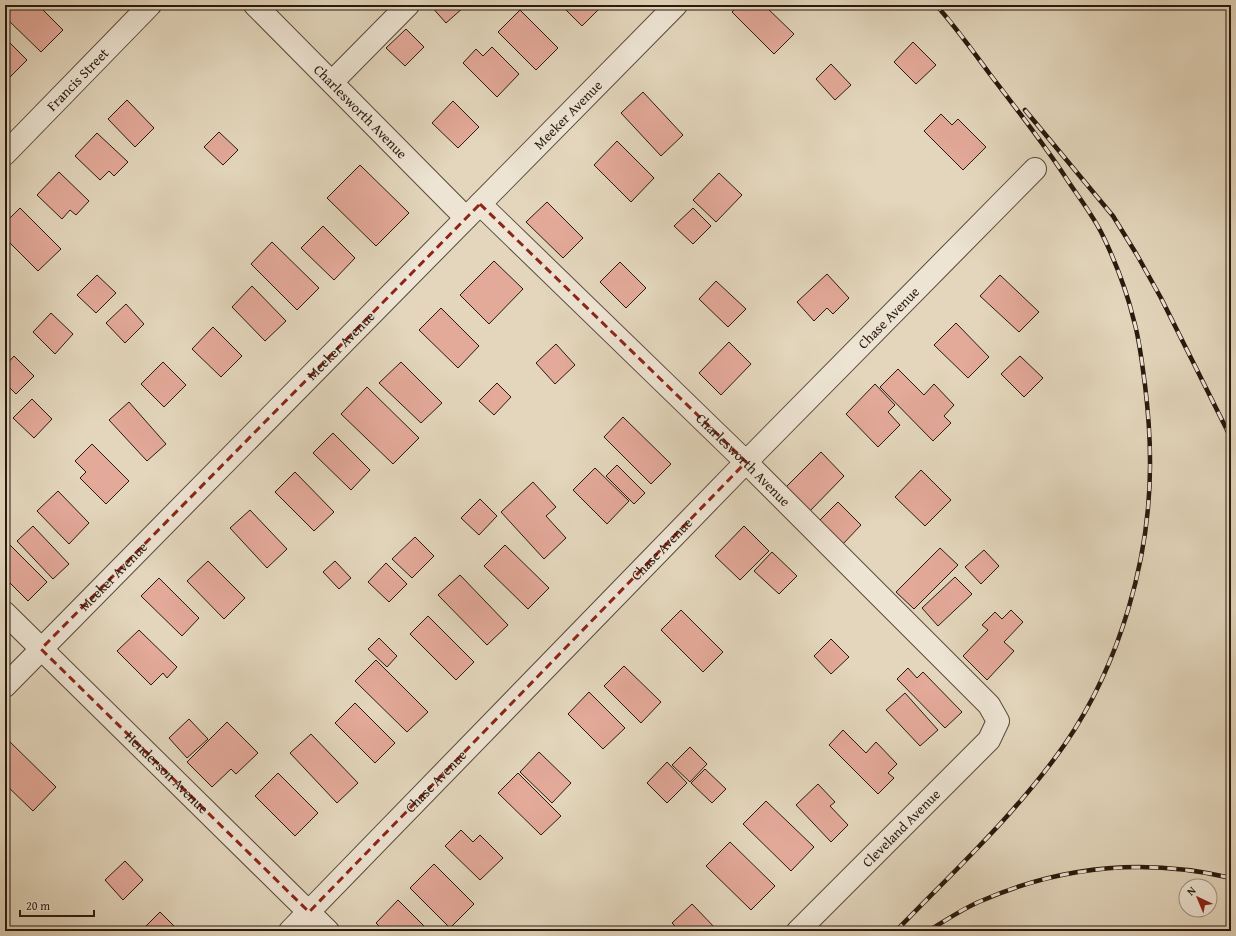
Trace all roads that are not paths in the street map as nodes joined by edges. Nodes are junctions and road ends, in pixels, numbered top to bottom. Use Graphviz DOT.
graph roads {
  1 [pos="150,5"];
  2 [pos="255,5"];
  3 [pos="408,5"];
  4 [pos="676,5"];
  5 [pos="332,82"];
  6 [pos="5,154"];
  7 [pos="1035,169"];
  8 [pos="473,211"];
  9 [pos="746,462"];
  10 [pos="5,613"];
  11 [pos="41,649"];
  12 [pos="5,686"];
  13 [pos="998,721"];
  14 [pos="309,912"];
  15 [pos="290,931"];
  16 [pos="328,931"];
  17 [pos="798,931"];
  1 -- 6 [label="street, Francis Street"];
  2 -- 5 [label="street, Charlesworth Avenue"];
  3 -- 5 [label="street"];
  4 -- 8 [label="street, Meeker Avenue"];
  5 -- 8 [label="street, Charlesworth Avenue"];
  7 -- 9 [label="street, Chase Avenue"];
  8 -- 9 [label="street, Charlesworth Avenue"];
  8 -- 11 [label="street, Meeker Avenue"];
  9 -- 13 [label="street, Charlesworth Avenue"];
  9 -- 14 [label="street, Chase Avenue"];
  10 -- 11 [label="street, Henderson Avenue"];
  11 -- 12 [label="street, Meeker Avenue"];
  11 -- 14 [label="street, Henderson Avenue"];
  13 -- 17 [label="street, Cleveland Avenue"];
  14 -- 15 [label="street, Chase Avenue"];
  14 -- 16 [label="street, Henderson Avenue"];
}
